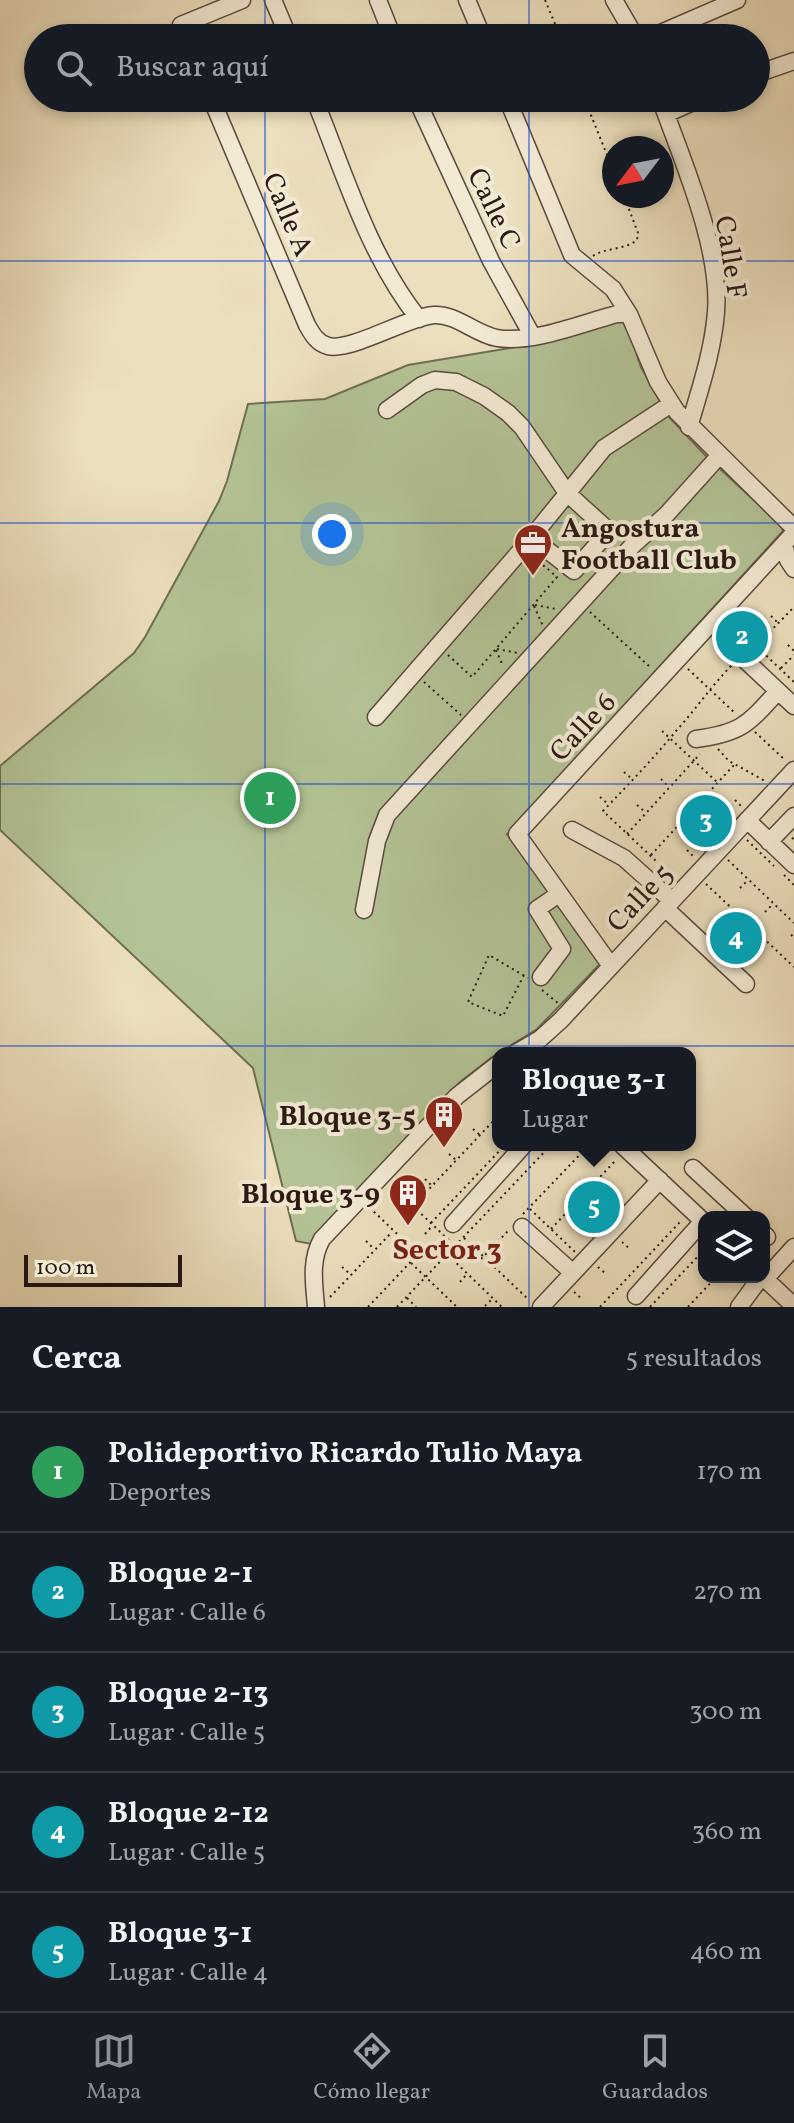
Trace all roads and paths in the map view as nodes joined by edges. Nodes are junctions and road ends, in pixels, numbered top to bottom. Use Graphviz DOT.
graph roads {
  1 [pos="242,0"];
  2 [pos="273,0"];
  3 [pos="378,0"];
  4 [pos="467,0"];
  5 [pos="545,0"];
  6 [pos="614,0"];
  7 [pos="737,0"];
  8 [pos="197,24"];
  9 [pos="283,24"];
  10 [pos="387,24"];
  11 [pos="477,24"];
  12 [pos="555,24"];
  13 [pos="628,24"];
  14 [pos="681,24"];
  15 [pos="794,61"];
  16 [pos="770,69"];
  17 [pos="217,112"];
  18 [pos="320,112"];
  19 [pos="422,112"];
  20 [pos="513,112"];
  21 [pos="590,112"];
  22 [pos="665,112"];
  23 [pos="602,142"];
  24 [pos="629,208"];
  25 [pos="581,264"];
  26 [pos="631,318"];
  27 [pos="419,319"];
  28 [pos="533,337"];
  29 [pos="671,404"];
  30 [pos="387,410"];
  31 [pos="689,427"];
  32 [pos="719,456"];
  33 [pos="567,493"];
  34 [pos="791,535"];
  35 [pos="528,543"];
  36 [pos="794,569"];
  37 [pos="534,605"];
  38 [pos="574,607"];
  39 [pos="794,607"];
  40 [pos="771,616"];
  41 [pos="778,623"];
  42 [pos="546,633"];
  43 [pos="747,641"];
  44 [pos="788,645"];
  45 [pos="756,646"];
  46 [pos="438,647"];
  47 [pos="496,649"];
  48 [pos="747,652"];
  49 [pos="794,653"];
  50 [pos="526,655"];
  51 [pos="781,669"];
  52 [pos="414,673"];
  53 [pos="507,675"];
  54 [pos="662,677"];
  55 [pos="794,682"];
  56 [pos="778,691"];
  57 [pos="794,706"];
  58 [pos="376,717"];
  59 [pos="471,724"];
  60 [pos="662,731"];
  61 [pos="670,738"];
  62 [pos="703,738"];
  63 [pos="695,761"];
  64 [pos="735,765"];
  65 [pos="794,770"];
  66 [pos="624,772"];
  67 [pos="661,779"];
  68 [pos="632,780"];
  69 [pos="718,783"];
  70 [pos="671,786"];
  71 [pos="678,789"];
  72 [pos="776,789"];
  73 [pos="600,797"];
  74 [pos="609,805"];
  75 [pos="637,805"];
  76 [pos="650,810"];
  77 [pos="646,813"];
  78 [pos="654,814"];
  79 [pos="794,816"];
  80 [pos="742,825"];
  81 [pos="572,830"];
  82 [pos="627,834"];
  83 [pos="769,842"];
  84 [pos="718,851"];
  85 [pos="650,856"];
  86 [pos="794,865"];
  87 [pos="696,875"];
  88 [pos="748,880"];
  89 [pos="792,885"];
  90 [pos="684,887"];
  91 [pos="740,888"];
  92 [pos="559,894"];
  93 [pos="668,904"];
  94 [pos="773,904"];
  95 [pos="364,910"];
  96 [pos="765,912"];
  97 [pos="794,923"];
  98 [pos="794,933"];
  99 [pos="791,936"];
  100 [pos="489,955"];
  101 [pos="611,966"];
  102 [pos="794,967"];
  103 [pos="524,975"];
  104 [pos="541,977"];
  105 [pos="746,984"];
  106 [pos="531,1047"];
  107 [pos="492,1069"];
  108 [pos="492,1122"];
  109 [pos="473,1129"];
  110 [pos="480,1135"];
  111 [pos="498,1151"];
  112 [pos="519,1151"];
  113 [pos="545,1151"];
  114 [pos="584,1151"];
  115 [pos="620,1151"];
  116 [pos="628,1151"];
  117 [pos="449,1154"];
  118 [pos="456,1160"];
  119 [pos="573,1163"];
  120 [pos="529,1167"];
  121 [pos="579,1168"];
  122 [pos="693,1168"];
  123 [pos="533,1171"];
  124 [pos="381,1176"];
  125 [pos="425,1179"];
  126 [pos="660,1180"];
  127 [pos="432,1186"];
  128 [pos="549,1188"];
  129 [pos="506,1192"];
  130 [pos="555,1193"];
  131 [pos="509,1196"];
  132 [pos="359,1198"];
  133 [pos="408,1201"];
  134 [pos="413,1206"];
  135 [pos="529,1208"];
  136 [pos="399,1210"];
  137 [pos="740,1211"];
  138 [pos="698,1215"];
  139 [pos="698,1219"];
  140 [pos="698,1219"];
  141 [pos="432,1224"];
  142 [pos="518,1224"];
  143 [pos="551,1229"];
  144 [pos="393,1231"];
  145 [pos="458,1231"];
  146 [pos="425,1234"];
  147 [pos="366,1241"];
  148 [pos="455,1246"];
  149 [pos="794,1247"];
  150 [pos="375,1250"];
  151 [pos="447,1254"];
  152 [pos="698,1257"];
  153 [pos="482,1258"];
  154 [pos="410,1262"];
  155 [pos="342,1267"];
  156 [pos="579,1267"];
  157 [pos="393,1268"];
  158 [pos="770,1271"];
  159 [pos="399,1274"];
  160 [pos="467,1274"];
  161 [pos="351,1275"];
  162 [pos="426,1277"];
  163 [pos="460,1282"];
  164 [pos="710,1283"];
  165 [pos="759,1283"];
  166 [pos="769,1283"];
  167 [pos="369,1293"];
  168 [pos="331,1296"];
  169 [pos="636,1296"];
  170 [pos="406,1297"];
  171 [pos="493,1298"];
  172 [pos="375,1299"];
  173 [pos="485,1306"];
  174 [pos="794,1306"];
  175 [pos="316,1307"];
  176 [pos="368,1307"];
  177 [pos="397,1307"];
  178 [pos="416,1307"];
  179 [pos="457,1307"];
  180 [pos="502,1307"];
  181 [pos="539,1307"];
  182 [pos="600,1307"];
  183 [pos="650,1307"];
  184 [pos="688,1307"];
  185 [pos="739,1307"];
  1 -- 8 [label="street"];
  2 -- 9 [label="street"];
  3 -- 10 [label="street"];
  4 -- 11 [label="street"];
  5 -- 12 [label="path"];
  6 -- 13 [label="street"];
  7 -- 14 [label="street"];
  15 -- 16 [label="street"];
  17 -- 27 [label="street, Calle A"];
  18 -- 27 [label="street"];
  19 -- 28 [label="street, Calle C"];
  20 -- 25 [label="street"];
  21 -- 23 [label="path"];
  22 -- 31 [label="street, Calle F"];
  24 -- 25 [label="path"];
  25 -- 26 [label="street"];
  26 -- 28 [label="street"];
  26 -- 29 [label="street"];
  27 -- 28 [label="street"];
  29 -- 31 [label="street"];
  29 -- 33 [label="street"];
  30 -- 33 [label="street"];
  31 -- 32 [label="street"];
  32 -- 34 [label="street"];
  32 -- 38 [label="street"];
  33 -- 35 [label="street"];
  33 -- 35 [label="street"];
  34 -- 36 [label="street"];
  34 -- 54 [label="street, Calle 6"];
  35 -- 37 [label="path"];
  35 -- 46 [label="street"];
  37 -- 38 [label="path"];
  37 -- 42 [label="path"];
  37 -- 47 [label="path"];
  38 -- 54 [label="path"];
  38 -- 59 [label="street"];
  39 -- 41 [label="path"];
  40 -- 41 [label="path"];
  41 -- 45 [label="path"];
  43 -- 48 [label="path"];
  44 -- 49 [label="path"];
  45 -- 48 [label="path"];
  45 -- 51 [label="path"];
  46 -- 47 [label="path"];
  46 -- 52 [label="street"];
  47 -- 50 [label="path"];
  47 -- 53 [label="path"];
  48 -- 56 [label="street"];
  48 -- 61 [label="path"];
  49 -- 51 [label="path"];
  51 -- 55 [label="path"];
  52 -- 58 [label="street"];
  52 -- 59 [label="path"];
  54 -- 92 [label="street, Calle 6"];
  56 -- 57 [label="street"];
  56 -- 62 [label="street"];
  59 -- 95 [label="street"];
  60 -- 61 [label="path"];
  61 -- 63 [label="path"];
  61 -- 68 [label="path"];
  62 -- 64 [label="path"];
  63 -- 69 [label="path"];
  63 -- 70 [label="path"];
  64 -- 69 [label="path"];
  64 -- 72 [label="path"];
  65 -- 72 [label="street, Calle 5"];
  66 -- 68 [label="path"];
  67 -- 70 [label="path"];
  68 -- 74 [label="path"];
  69 -- 85 [label="path"];
  70 -- 71 [label="path"];
  70 -- 76 [label="path"];
  72 -- 80 [label="street, Calle 5"];
  73 -- 74 [label="path"];
  74 -- 82 [label="path"];
  75 -- 77 [label="path"];
  76 -- 77 [label="path"];
  76 -- 78 [label="path"];
  77 -- 82 [label="path"];
  79 -- 83 [label="street"];
  80 -- 83 [label="street"];
  80 -- 84 [label="street, Calle 5"];
  80 -- 89 [label="path"];
  81 -- 93 [label="street"];
  82 -- 85 [label="path"];
  83 -- 86 [label="street"];
  84 -- 87 [label="street, Calle 5"];
  84 -- 88 [label="path"];
  85 -- 90 [label="path"];
  87 -- 90 [label="street, Calle 5"];
  87 -- 102 [label="path"];
  88 -- 91 [label="path"];
  88 -- 94 [label="path"];
  90 -- 93 [label="street, Calle 5"];
  92 -- 101 [label="street, Calle 6"];
  92 -- 104 [label="street"];
  93 -- 101 [label="street, Calle 5"];
  93 -- 105 [label="street"];
  94 -- 96 [label="path"];
  94 -- 97 [label="path"];
  98 -- 99 [label="path"];
  100 -- 103 [label="path"];
  101 -- 106 [label="street, Calle 5"];
  107 -- 124 [label="street"];
  108 -- 110 [label="path"];
  109 -- 110 [label="path"];
  110 -- 118 [label="path"];
  111 -- 141 [label="path"];
  112 -- 145 [label="street"];
  113 -- 120 [label="path"];
  114 -- 119 [label="path"];
  115 -- 143 [label="path"];
  116 -- 126 [label="street"];
  117 -- 118 [label="path"];
  118 -- 127 [label="path"];
  119 -- 121 [label="path"];
  119 -- 128 [label="path"];
  120 -- 123 [label="path"];
  120 -- 129 [label="path"];
  122 -- 137 [label="street"];
  124 -- 132 [label="street"];
  124 -- 133 [label="path"];
  125 -- 127 [label="path"];
  126 -- 138 [label="street"];
  126 -- 156 [label="street"];
  127 -- 134 [label="path"];
  128 -- 130 [label="path"];
  128 -- 135 [label="path"];
  129 -- 131 [label="path"];
  129 -- 145 [label="path"];
  132 -- 144 [label="path"];
  132 -- 175 [label="street"];
  133 -- 134 [label="path"];
  133 -- 136 [label="path"];
  134 -- 141 [label="path"];
  135 -- 142 [label="path"];
  135 -- 143 [label="path"];
  139 -- 169 [label="street"];
  140 -- 182 [label="path"];
  141 -- 146 [label="path"];
  141 -- 148 [label="path"];
  142 -- 153 [label="path"];
  142 -- 156 [label="street"];
  143 -- 156 [label="path"];
  144 -- 150 [label="path"];
  144 -- 154 [label="path"];
  145 -- 148 [label="path"];
  145 -- 153 [label="path"];
  147 -- 150 [label="path"];
  148 -- 151 [label="path"];
  149 -- 158 [label="street"];
  150 -- 161 [label="path"];
  151 -- 160 [label="path"];
  151 -- 162 [label="path"];
  152 -- 183 [label="path"];
  153 -- 181 [label="path"];
  154 -- 159 [label="path"];
  154 -- 162 [label="path"];
  155 -- 161 [label="path"];
  156 -- 181 [label="street"];
  157 -- 159 [label="path"];
  159 -- 172 [label="path"];
  160 -- 163 [label="path"];
  160 -- 171 [label="path"];
  161 -- 168 [label="path"];
  162 -- 170 [label="path"];
  162 -- 179 [label="path"];
  164 -- 184 [label="path"];
  165 -- 185 [label="street"];
  166 -- 174 [label="street"];
  167 -- 172 [label="path"];
  170 -- 177 [label="path"];
  170 -- 178 [label="path"];
  171 -- 173 [label="path"];
  171 -- 180 [label="path"];
  172 -- 176 [label="path"];
}
